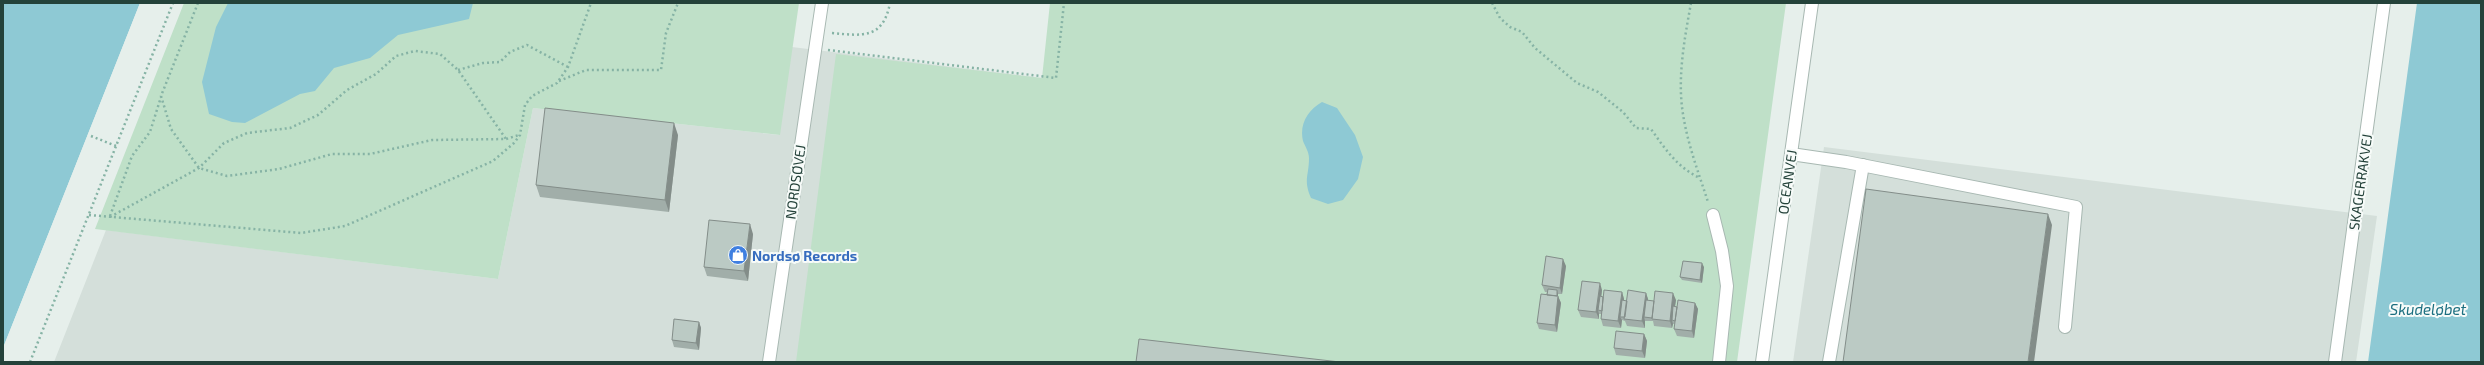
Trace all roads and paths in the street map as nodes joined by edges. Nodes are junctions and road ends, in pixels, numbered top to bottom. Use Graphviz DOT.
graph roads {
  1 [pos="173,3"];
  2 [pos="198,3"];
  3 [pos="591,3"];
  4 [pos="678,3"];
  5 [pos="822,3"];
  6 [pos="890,3"];
  7 [pos="1064,3"];
  8 [pos="1492,3"];
  9 [pos="1691,3"];
  10 [pos="1812,3"];
  11 [pos="2384,3"];
  12 [pos="818,31"];
  13 [pos="815,48"];
  14 [pos="568,67"];
  15 [pos="458,70"];
  16 [pos="558,82"];
  17 [pos="161,96"];
  18 [pos="520,135"];
  19 [pos="91,136"];
  20 [pos="506,139"];
  21 [pos="116,146"];
  22 [pos="1791,154"];
  23 [pos="1863,165"];
  24 [pos="199,168"];
  25 [pos="1700,178"];
  26 [pos="89,215"];
  27 [pos="1713,216"];
  28 [pos="110,217"];
  29 [pos="2065,327"];
  30 [pos="30,362"];
  31 [pos="769,362"];
  32 [pos="1719,362"];
  33 [pos="1762,362"];
  34 [pos="1828,362"];
  35 [pos="2335,362"];
  1 -- 21 [label="path"];
  2 -- 17 [label="path"];
  3 -- 14 [label="path"];
  4 -- 16 [label="path"];
  5 -- 12 [label="street, NORDSØVEJ"];
  6 -- 12 [label="path"];
  7 -- 13 [label="path"];
  8 -- 25 [label="path"];
  9 -- 25 [label="path"];
  10 -- 22 [label="street, OCEANVEJ"];
  11 -- 35 [label="street, SKAGERRAKVEJ"];
  12 -- 13 [label="street, NORDSØVEJ"];
  13 -- 31 [label="street, NORDSØVEJ"];
  14 -- 15 [label="path"];
  14 -- 16 [label="path"];
  15 -- 20 [label="path"];
  15 -- 24 [label="path"];
  16 -- 18 [label="path"];
  17 -- 24 [label="path"];
  17 -- 28 [label="path"];
  18 -- 20 [label="path"];
  18 -- 28 [label="path"];
  19 -- 21 [label="path"];
  20 -- 24 [label="path"];
  21 -- 26 [label="path"];
  22 -- 23 [label="street"];
  22 -- 33 [label="street, OCEANVEJ"];
  23 -- 29 [label="street"];
  23 -- 34 [label="street"];
  24 -- 28 [label="path"];
  25 -- 27 [label="path"];
  26 -- 28 [label="path"];
  26 -- 30 [label="path"];
  27 -- 32 [label="street"];
}
